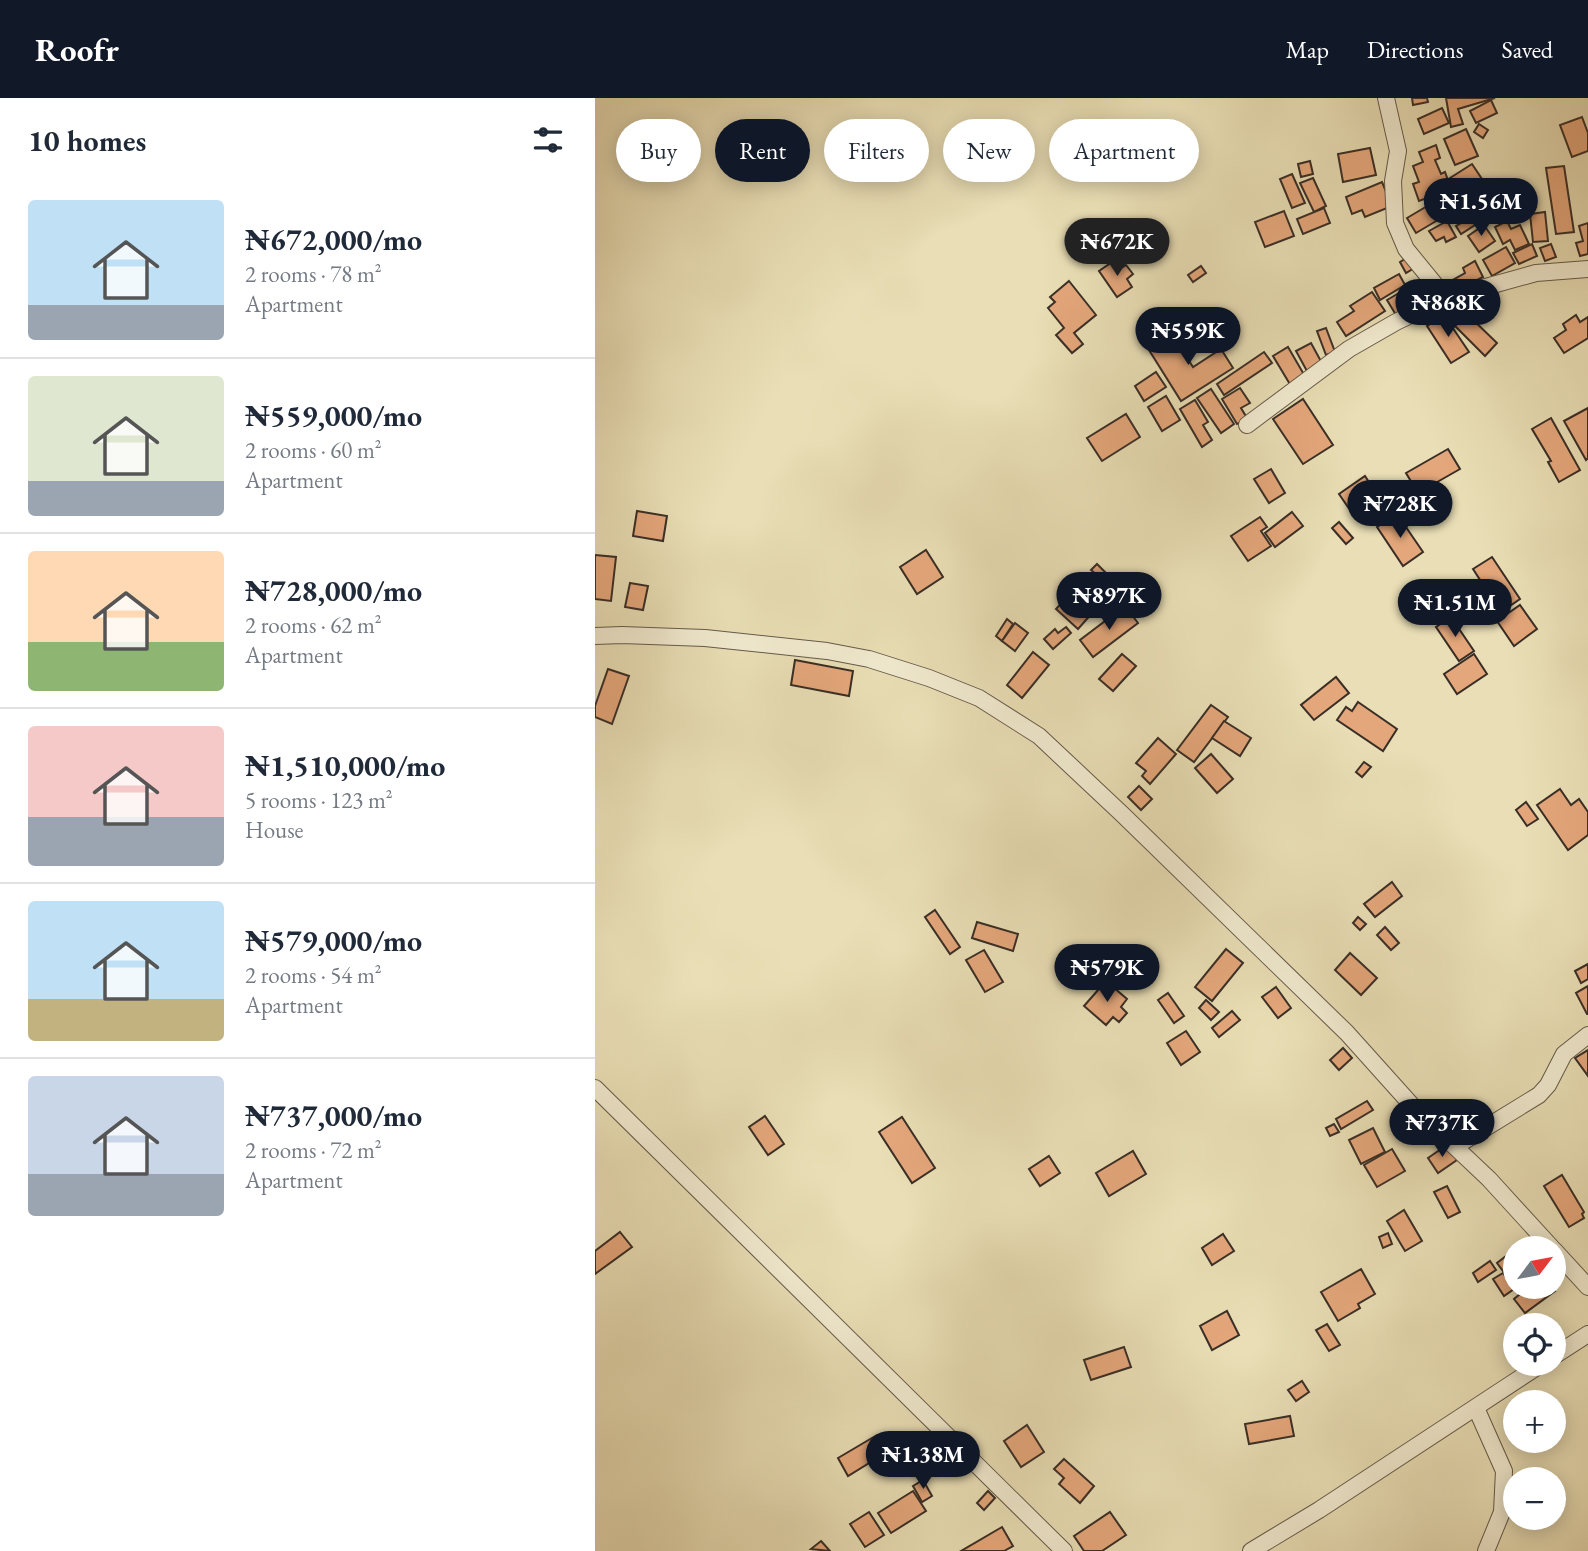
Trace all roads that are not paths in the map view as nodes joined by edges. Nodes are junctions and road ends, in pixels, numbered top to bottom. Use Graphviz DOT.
graph roads {
  1 [pos="1386,98"];
  2 [pos="1588,269"];
  3 [pos="1445,298"];
  4 [pos="1247,425"];
  5 [pos="595,636"];
  6 [pos="1588,1035"];
  7 [pos="595,1088"];
  8 [pos="1456,1146"];
  9 [pos="1541,1236"];
  10 [pos="1566,1263"];
  11 [pos="1588,1287"];
  12 [pos="1588,1334"];
  13 [pos="1566,1348"];
  14 [pos="1524,1376"];
  15 [pos="1476,1408"];
  16 [pos="1063,1551"];
  17 [pos="1251,1551"];
  18 [pos="1486,1551"];
  1 -- 3 [label="street"];
  2 -- 3 [label="street"];
  3 -- 4 [label="street"];
  5 -- 8 [label="street"];
  6 -- 8 [label="street"];
  7 -- 16 [label="street"];
  8 -- 9 [label="street"];
  10 -- 11 [label="street"];
  12 -- 13 [label="street"];
  14 -- 15 [label="street"];
  15 -- 17 [label="street"];
  15 -- 18 [label="street"];
}
